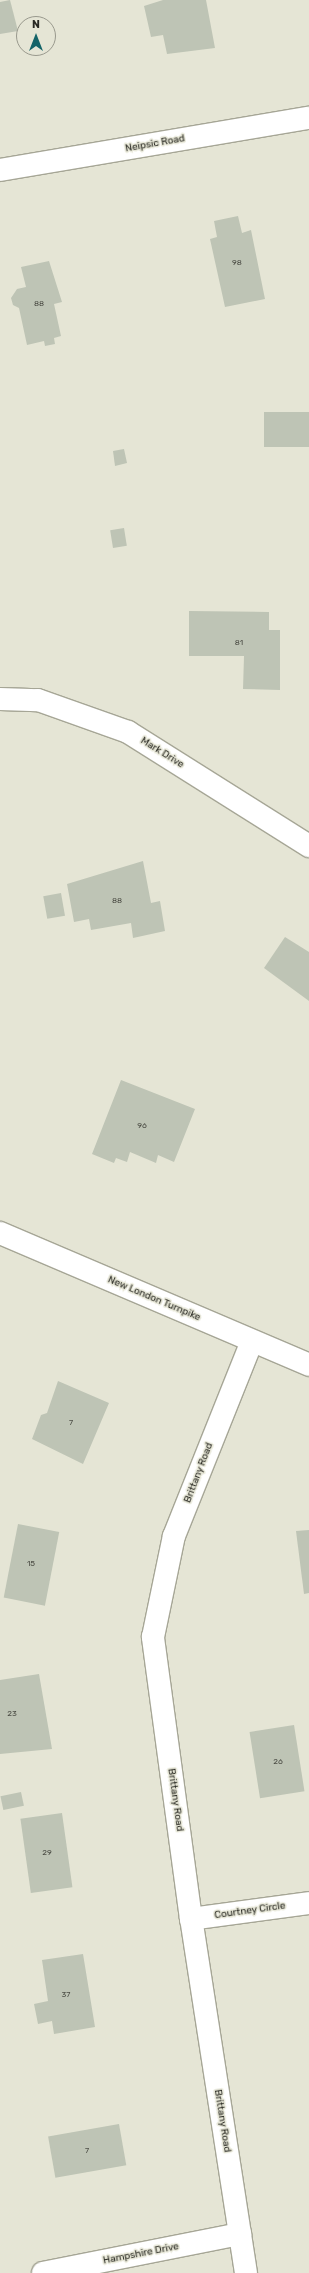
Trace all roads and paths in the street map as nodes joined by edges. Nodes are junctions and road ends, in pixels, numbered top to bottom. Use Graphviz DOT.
graph roads {
  1 [pos="309,118"];
  2 [pos="0,170"];
  3 [pos="0,699"];
  4 [pos="309,846"];
  5 [pos="0,1233"];
  6 [pos="252,1341"];
  7 [pos="309,1365"];
  8 [pos="309,1903"];
  9 [pos="191,1919"];
  10 [pos="240,2234"];
  11 [pos="43,2273"];
  12 [pos="246,2273"];
  1 -- 2 [label="street, Neipsic Road"];
  3 -- 4 [label="street, Mark Drive"];
  5 -- 6 [label="street, New London Turnpike"];
  6 -- 7 [label="street, New London Turnpike"];
  6 -- 9 [label="street, Brittany Road"];
  8 -- 9 [label="street, Courtney Circle"];
  9 -- 10 [label="street, Brittany Road"];
  10 -- 11 [label="street, Hampshire Drive"];
  10 -- 12 [label="street, Brittany Road"];
}
